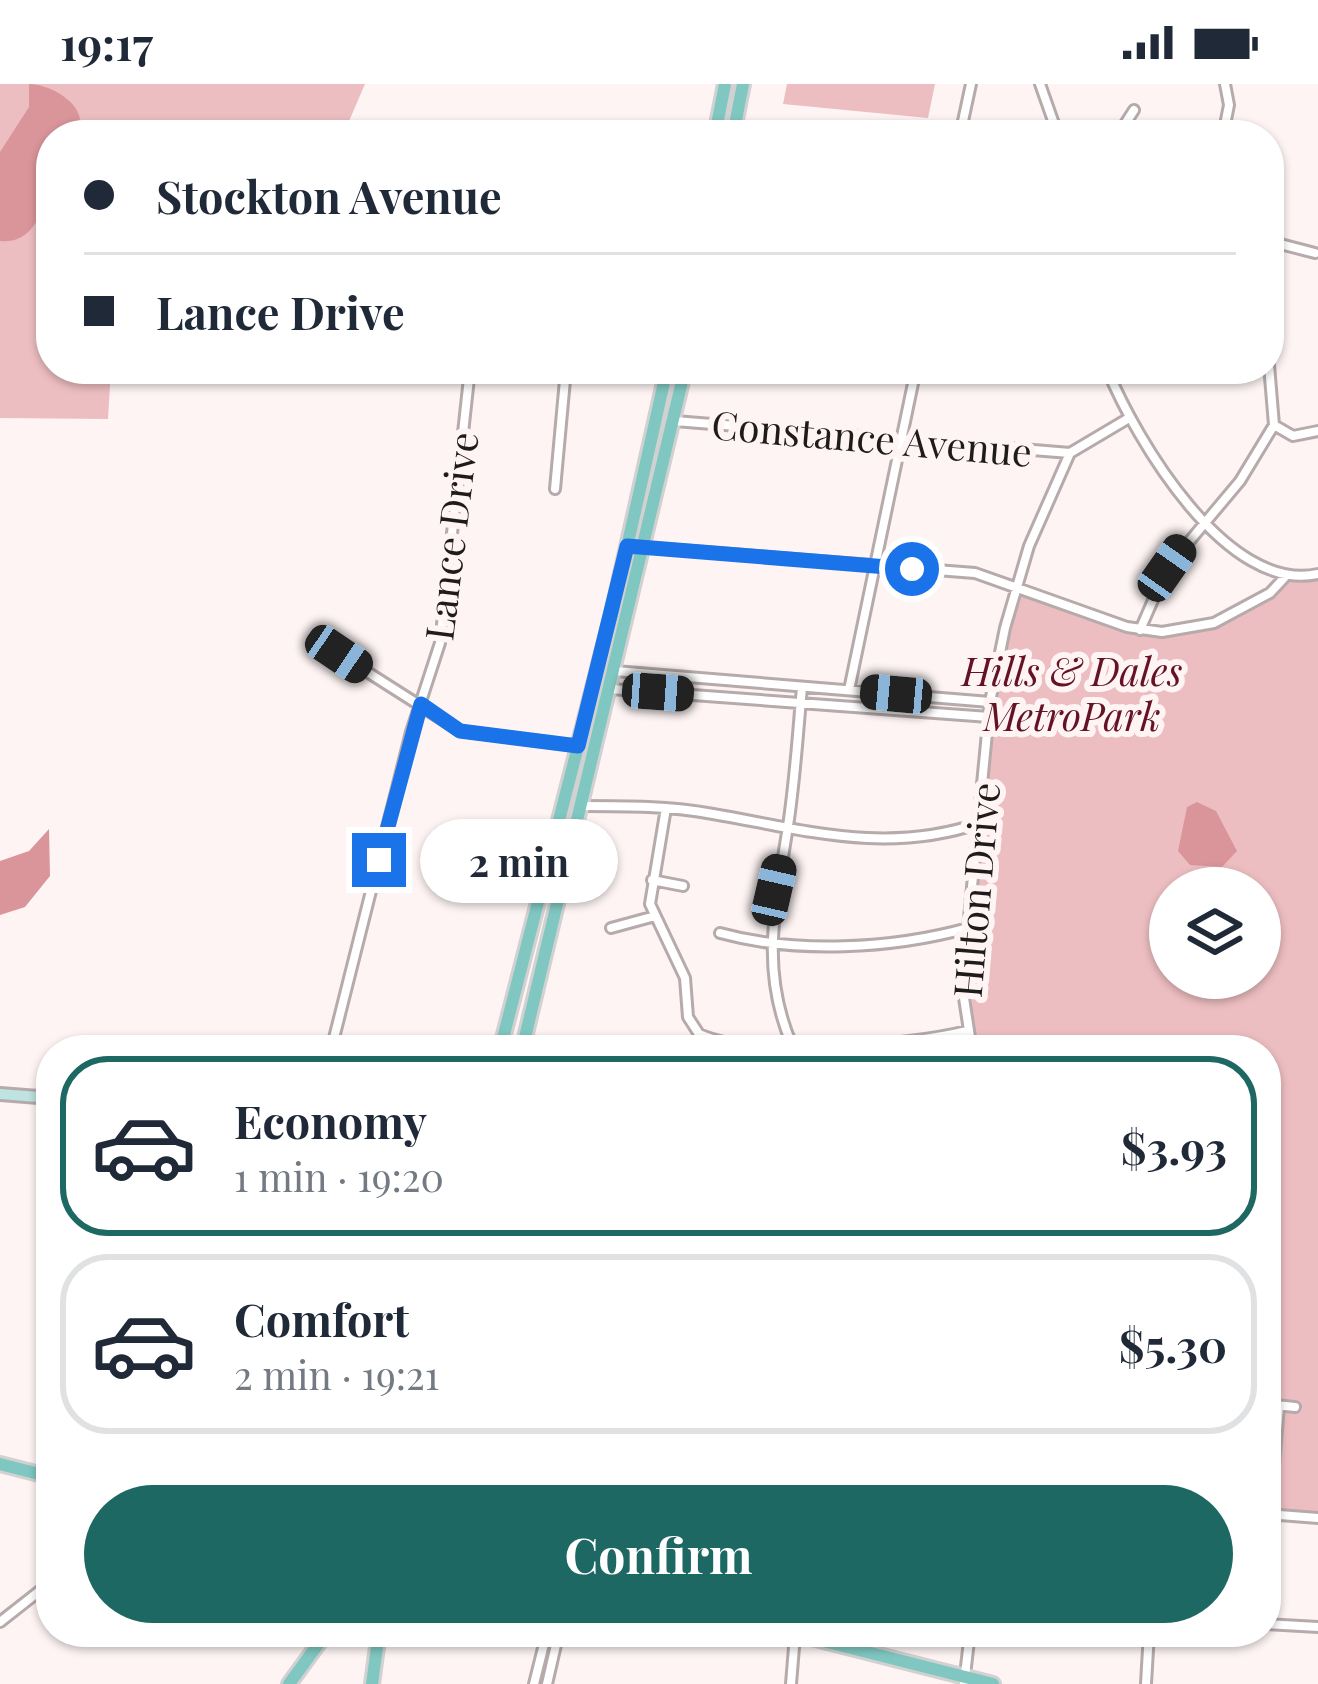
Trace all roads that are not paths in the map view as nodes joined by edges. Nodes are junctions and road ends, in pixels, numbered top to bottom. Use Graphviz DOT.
graph roads {
  1 [pos="725,84"];
  2 [pos="742,84"];
  3 [pos="971,84"];
  4 [pos="1040,84"];
  5 [pos="1225,84"];
  6 [pos="1134,110"];
  7 [pos="718,120"];
  8 [pos="736,120"];
  9 [pos="964,120"];
  10 [pos="1053,120"];
  11 [pos="1128,120"];
  12 [pos="1226,120"];
  13 [pos="1284,245"];
  14 [pos="1315,253"];
  15 [pos="468,384"];
  16 [pos="565,384"];
  17 [pos="672,384"];
  18 [pos="677,384"];
  19 [pos="913,384"];
  20 [pos="1114,384"];
  21 [pos="1271,384"];
  22 [pos="1130,418"];
  23 [pos="675,421"];
  24 [pos="1274,425"];
  25 [pos="1318,431"];
  26 [pos="901,439"];
  27 [pos="1070,453"];
  28 [pos="555,489"];
  29 [pos="1204,520"];
  30 [pos="627,546"];
  31 [pos="646,548"];
  32 [pos="875,566"];
  33 [pos="1318,574"];
  34 [pos="1284,578"];
  35 [pos="1018,585"];
  36 [pos="1140,630"];
  37 [pos="339,654"];
  38 [pos="615,671"];
  39 [pos="802,687"];
  40 [pos="611,689"];
  41 [pos="849,690"];
  42 [pos="990,702"];
  43 [pos="800,703"];
  44 [pos="421,704"];
  45 [pos="989,717"];
  46 [pos="578,746"];
  47 [pos="583,806"];
  48 [pos="666,808"];
  49 [pos="980,823"];
  50 [pos="788,830"];
  51 [pos="652,880"];
  52 [pos="683,886"];
  53 [pos="655,916"];
  54 [pos="611,928"];
  55 [pos="968,928"];
  56 [pos="720,933"];
  57 [pos="770,941"];
  58 [pos="967,1031"];
  59 [pos="335,1035"];
  60 [pos="504,1035"];
  61 [pos="526,1035"];
  62 [pos="706,1035"];
  63 [pos="788,1035"];
  64 [pos="936,1035"];
  65 [pos="968,1035"];
  66 [pos="0,1094"];
  67 [pos="36,1097"];
  68 [pos="1281,1406"];
  69 [pos="1295,1407"];
  70 [pos="0,1464"];
  71 [pos="36,1473"];
  72 [pos="1281,1515"];
  73 [pos="1318,1518"];
  74 [pos="36,1594"];
  75 [pos="0,1622"];
  76 [pos="1281,1625"];
  77 [pos="1318,1627"];
  78 [pos="316,1647"];
  79 [pos="377,1647"];
  80 [pos="543,1647"];
  81 [pos="556,1647"];
  82 [pos="791,1647"];
  83 [pos="843,1647"];
  84 [pos="968,1647"];
  85 [pos="1149,1647"];
  86 [pos="965,1680"];
  87 [pos="289,1684"];
  88 [pos="372,1684"];
  89 [pos="533,1684"];
  90 [pos="547,1684"];
  91 [pos="791,1684"];
  92 [pos="993,1684"];
  93 [pos="1146,1684"];
  1 -- 7 [label="main road"];
  2 -- 8 [label="main road"];
  3 -- 9 [label="street"];
  4 -- 10 [label="street"];
  5 -- 12 [label="street"];
  6 -- 11 [label="street"];
  13 -- 14 [label="street"];
  15 -- 44 [label="street, Lance Drive"];
  16 -- 28 [label="street"];
  17 -- 30 [label="main road"];
  18 -- 23 [label="main road"];
  19 -- 26 [label="street"];
  20 -- 22 [label="street"];
  21 -- 24 [label="street"];
  22 -- 27 [label="street"];
  22 -- 29 [label="street"];
  23 -- 26 [label="street, Constance Avenue"];
  23 -- 31 [label="main road"];
  24 -- 25 [label="street"];
  24 -- 29 [label="street"];
  26 -- 27 [label="street, Constance Avenue"];
  26 -- 32 [label="street"];
  27 -- 35 [label="street, Hilton Drive"];
  29 -- 34 [label="street"];
  29 -- 36 [label="street"];
  30 -- 31 [label="street"];
  30 -- 46 [label="main road"];
  31 -- 32 [label="street"];
  31 -- 38 [label="main road"];
  32 -- 35 [label="street"];
  32 -- 41 [label="street"];
  33 -- 34 [label="street"];
  34 -- 36 [label="street"];
  35 -- 36 [label="street"];
  35 -- 42 [label="street, Hilton Drive"];
  37 -- 44 [label="street"];
  38 -- 39 [label="street"];
  38 -- 40 [label="main road"];
  39 -- 41 [label="street"];
  39 -- 43 [label="street"];
  40 -- 43 [label="street"];
  40 -- 47 [label="main road"];
  41 -- 42 [label="street"];
  42 -- 45 [label="street, Hilton Drive"];
  43 -- 45 [label="street"];
  43 -- 50 [label="street"];
  44 -- 46 [label="street"];
  44 -- 59 [label="street, Lance Drive"];
  45 -- 49 [label="street, Hilton Drive"];
  46 -- 60 [label="main road"];
  47 -- 48 [label="street"];
  47 -- 61 [label="main road"];
  48 -- 50 [label="street"];
  48 -- 51 [label="street"];
  49 -- 50 [label="street"];
  49 -- 55 [label="street, Hilton Drive"];
  50 -- 57 [label="street"];
  51 -- 52 [label="street"];
  51 -- 53 [label="street"];
  53 -- 54 [label="street"];
  53 -- 62 [label="street"];
  55 -- 57 [label="street"];
  55 -- 58 [label="street, Hilton Drive"];
  56 -- 57 [label="street"];
  57 -- 63 [label="street"];
  58 -- 64 [label="street"];
  58 -- 65 [label="street, Hilton Drive"];
  66 -- 67 [label="street"];
  68 -- 69 [label="street"];
  70 -- 71 [label="main road"];
  72 -- 73 [label="street"];
  74 -- 75 [label="street"];
  76 -- 77 [label="street"];
  78 -- 87 [label="main road"];
  79 -- 88 [label="main road"];
  80 -- 89 [label="street"];
  81 -- 90 [label="street"];
  82 -- 91 [label="street"];
  83 -- 86 [label="main road"];
  84 -- 86 [label="street"];
  85 -- 93 [label="street"];
  86 -- 92 [label="main road"];
}
